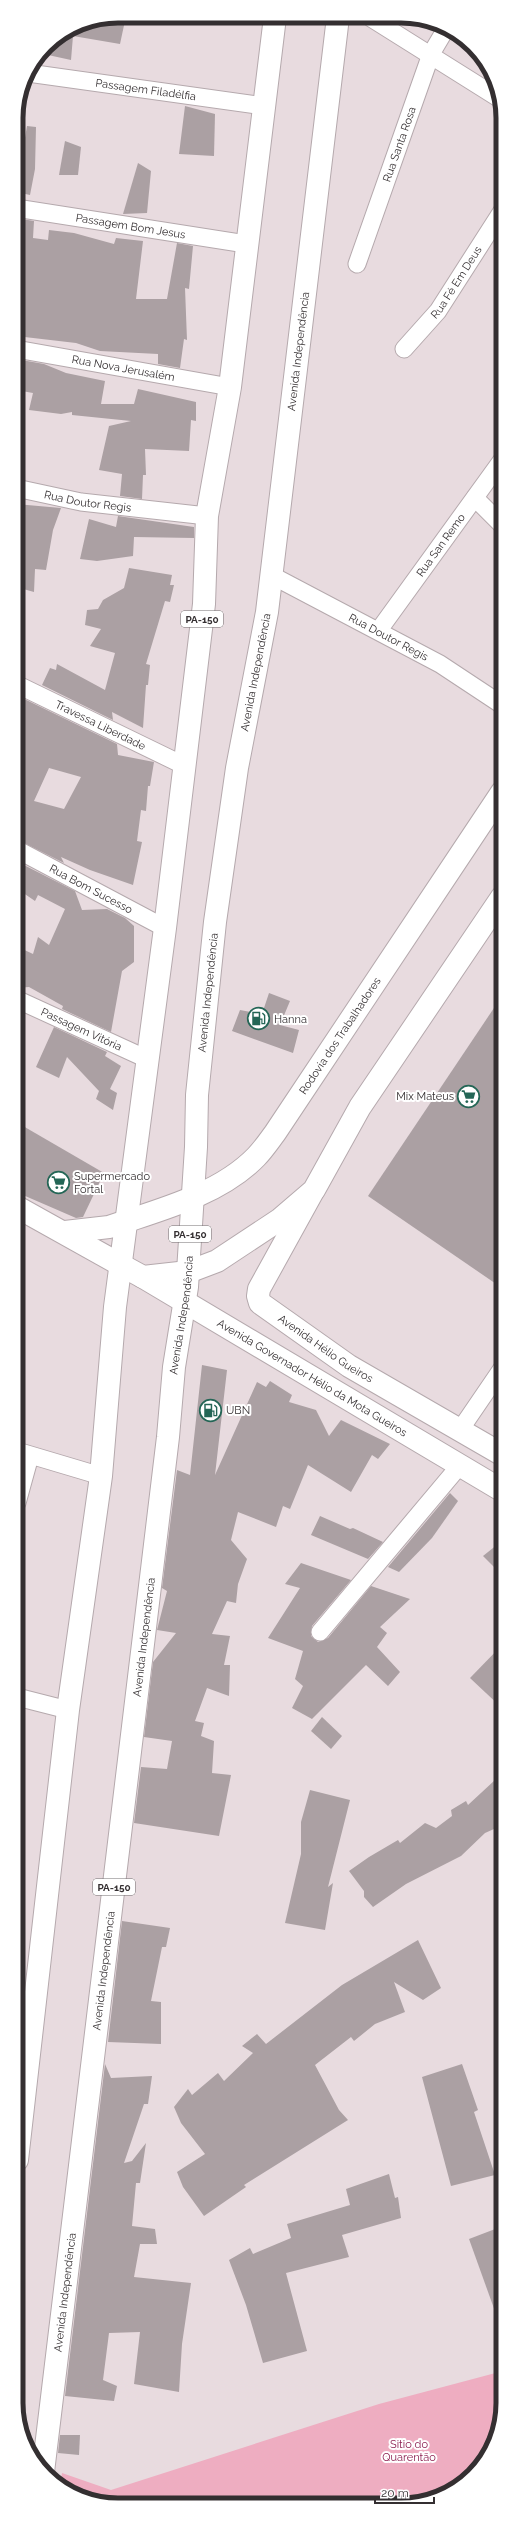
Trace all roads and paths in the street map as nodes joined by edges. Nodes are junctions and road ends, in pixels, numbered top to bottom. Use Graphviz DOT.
graph roads {
  1 [pos="274,23"];
  2 [pos="337,23"];
  3 [pos="379,23"];
  4 [pos="444,33"];
  5 [pos="431,54"];
  6 [pos="34,74"];
  7 [pos="493,94"];
  8 [pos="264,106"];
  9 [pos="23,209"];
  10 [pos="496,220"];
  11 [pos="246,244"];
  12 [pos="356,264"];
  13 [pos="404,349"];
  14 [pos="23,351"];
  15 [pos="230,387"];
  16 [pos="496,468"];
  17 [pos="23,490"];
  18 [pos="475,498"];
  19 [pos="207,516"];
  20 [pos="496,520"];
  21 [pos="271,575"];
  22 [pos="379,630"];
  23 [pos="23,687"];
  24 [pos="496,702"];
  25 [pos="185,766"];
  26 [pos="496,801"];
  27 [pos="23,853"];
  28 [pos="496,906"];
  29 [pos="166,928"];
  30 [pos="23,1002"];
  31 [pos="147,1059"];
  32 [pos="314,1190"];
  33 [pos="193,1197"];
  34 [pos="23,1211"];
  35 [pos="126,1221"];
  36 [pos="65,1232"];
  37 [pos="121,1265"];
  38 [pos="188,1272"];
  39 [pos="143,1277"];
  40 [pos="185,1302"];
  41 [pos="496,1376"];
  42 [pos="460,1430"];
  43 [pos="496,1451"];
  44 [pos="24,1454"];
  45 [pos="461,1464"];
  46 [pos="101,1476"];
  47 [pos="496,1487"];
  48 [pos="320,1632"];
  49 [pos="23,1699"];
  50 [pos="68,1710"];
  51 [pos="23,2107"];
  52 [pos="44,2462"];
  1 -- 8 [label="main road, PA-150"];
  2 -- 21 [label="main road, Avenida Independência / PA-150"];
  3 -- 5 [label="street"];
  4 -- 5 [label="street, Rua Santa Rosa"];
  5 -- 7 [label="street"];
  5 -- 12 [label="street, Rua Santa Rosa"];
  6 -- 8 [label="street, Passagem Filadélfia"];
  8 -- 11 [label="main road, PA-150"];
  9 -- 11 [label="street, Passagem Bom Jesus"];
  10 -- 13 [label="street, Rua Fé Em Deus"];
  11 -- 15 [label="main road, PA-150"];
  14 -- 15 [label="street, Rua Nova Jerusalém"];
  15 -- 19 [label="main road, PA-150"];
  16 -- 18 [label="street, Rua San Remo"];
  17 -- 19 [label="street, Rua Doutor Regis"];
  18 -- 20 [label="street"];
  18 -- 22 [label="street, Rua San Remo"];
  19 -- 25 [label="main road, PA-150"];
  21 -- 22 [label="street, Rua Doutor Regis"];
  21 -- 33 [label="main road, Avenida Independência / PA-150"];
  22 -- 24 [label="street, Rua Doutor Regis"];
  23 -- 25 [label="street, Travessa Liberdade"];
  25 -- 29 [label="main road, PA-150"];
  26 -- 33 [label="main road, Rodovia dos Trabalhadores"];
  27 -- 29 [label="street, Rua Bom Sucesso"];
  28 -- 32 [label="main road"];
  29 -- 31 [label="main road, PA-150"];
  30 -- 31 [label="street, Passagem Vitória"];
  31 -- 35 [label="main road, PA-150"];
  32 -- 38 [label="main road"];
  32 -- 42 [label="main road, Avenida Hélio Gueiros"];
  33 -- 35 [label="main road, Rodovia dos Trabalhadores"];
  33 -- 38 [label="main road, Avenida Independência / PA-150"];
  34 -- 36 [label="main road"];
  35 -- 36 [label="main road"];
  35 -- 37 [label="main road, PA-150"];
  36 -- 37 [label="main road"];
  37 -- 39 [label="main road, Avenida Governador Hélio da Mota Gueiros"];
  37 -- 46 [label="main road, PA-150"];
  38 -- 39 [label="main road"];
  38 -- 40 [label="main road, Avenida Independência / PA-150"];
  39 -- 40 [label="main road, Avenida Governador Hélio da Mota Gueiros"];
  40 -- 45 [label="main road, Avenida Governador Hélio da Mota Gueiros"];
  40 -- 52 [label="main road, Avenida Independência / PA-150"];
  41 -- 42 [label="street"];
  42 -- 43 [label="main road, Avenida Hélio Gueiros"];
  44 -- 46 [label="street"];
  45 -- 47 [label="main road, Avenida Governador Hélio da Mota Gueiros"];
  45 -- 48 [label="street"];
  46 -- 50 [label="main road, PA-150"];
  49 -- 50 [label="street"];
  50 -- 51 [label="main road, PA-150"];
}
